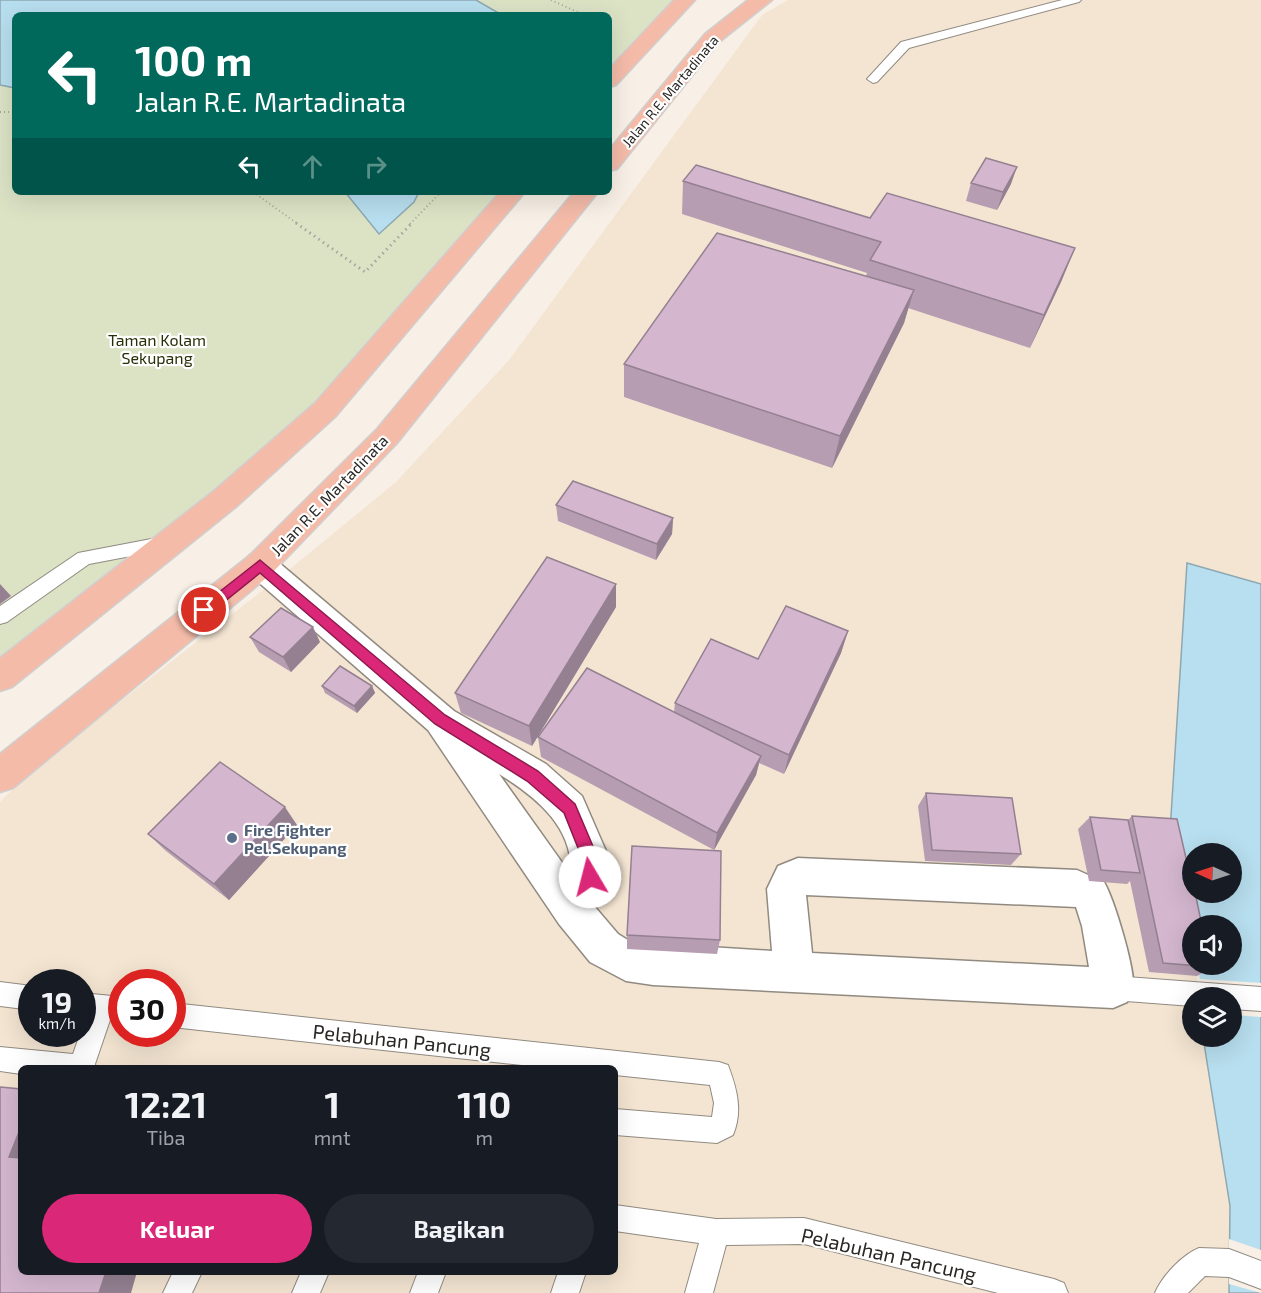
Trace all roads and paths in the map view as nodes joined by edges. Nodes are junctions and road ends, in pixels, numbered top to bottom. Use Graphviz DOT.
graph roads {
  1 [pos="550,0"];
  2 [pos="685,0"];
  3 [pos="762,0"];
  4 [pos="1075,0"];
  5 [pos="577,12"];
  6 [pos="612,78"];
  7 [pos="873,79"];
  8 [pos="612,160"];
  9 [pos="258,195"];
  10 [pos="438,195"];
  11 [pos="510,195"];
  12 [pos="584,195"];
  13 [pos="170,542"];
  14 [pos="260,565"];
  15 [pos="0,616"];
  16 [pos="0,677"];
  17 [pos="440,719"];
  18 [pos="0,776"];
  19 [pos="573,911"];
  20 [pos="794,971"];
  21 [pos="1113,988"];
  22 [pos="0,994"];
  23 [pos="18,996"];
  24 [pos="1261,999"];
  25 [pos="102,1007"];
  26 [pos="186,1017"];
  27 [pos="0,1059"];
  28 [pos="55,1065"];
  29 [pos="84,1065"];
  30 [pos="618,1122"];
  31 [pos="618,1218"];
  32 [pos="716,1232"];
  33 [pos="186,1275"];
  34 [pos="314,1275"];
  35 [pos="431,1275"];
  36 [pos="571,1275"];
  37 [pos="1261,1275"];
  38 [pos="177,1293"];
  39 [pos="306,1293"];
  40 [pos="424,1293"];
  41 [pos="565,1293"];
  42 [pos="699,1293"];
  43 [pos="1054,1293"];
  44 [pos="1168,1293"];
  1 -- 5 [label="path"];
  2 -- 6 [label="highway"];
  3 -- 8 [label="highway, Jalan R.E. Martadinata"];
  4 -- 7 [label="lane"];
  9 -- 10 [label="path"];
  11 -- 13 [label="highway"];
  12 -- 14 [label="highway, Jalan R.E. Martadinata"];
  13 -- 15 [label="lane"];
  13 -- 16 [label="highway"];
  14 -- 17 [label="street"];
  14 -- 18 [label="highway, Jalan R.E. Martadinata"];
  17 -- 19 [label="street"];
  17 -- 19 [label="street"];
  19 -- 20 [label="street"];
  20 -- 21 [label="street"];
  20 -- 21 [label="street"];
  21 -- 24 [label="lane"];
  22 -- 23 [label="lane"];
  25 -- 29 [label="lane"];
  26 -- 30 [label="lane, Pelabuhan Pancung"];
  27 -- 28 [label="lane"];
  31 -- 32 [label="lane, Pelabuhan Pancung"];
  32 -- 42 [label="lane"];
  32 -- 43 [label="lane, Pelabuhan Pancung"];
  33 -- 38 [label="lane"];
  34 -- 39 [label="lane"];
  35 -- 40 [label="lane"];
  36 -- 41 [label="lane"];
  37 -- 44 [label="lane"];
}
